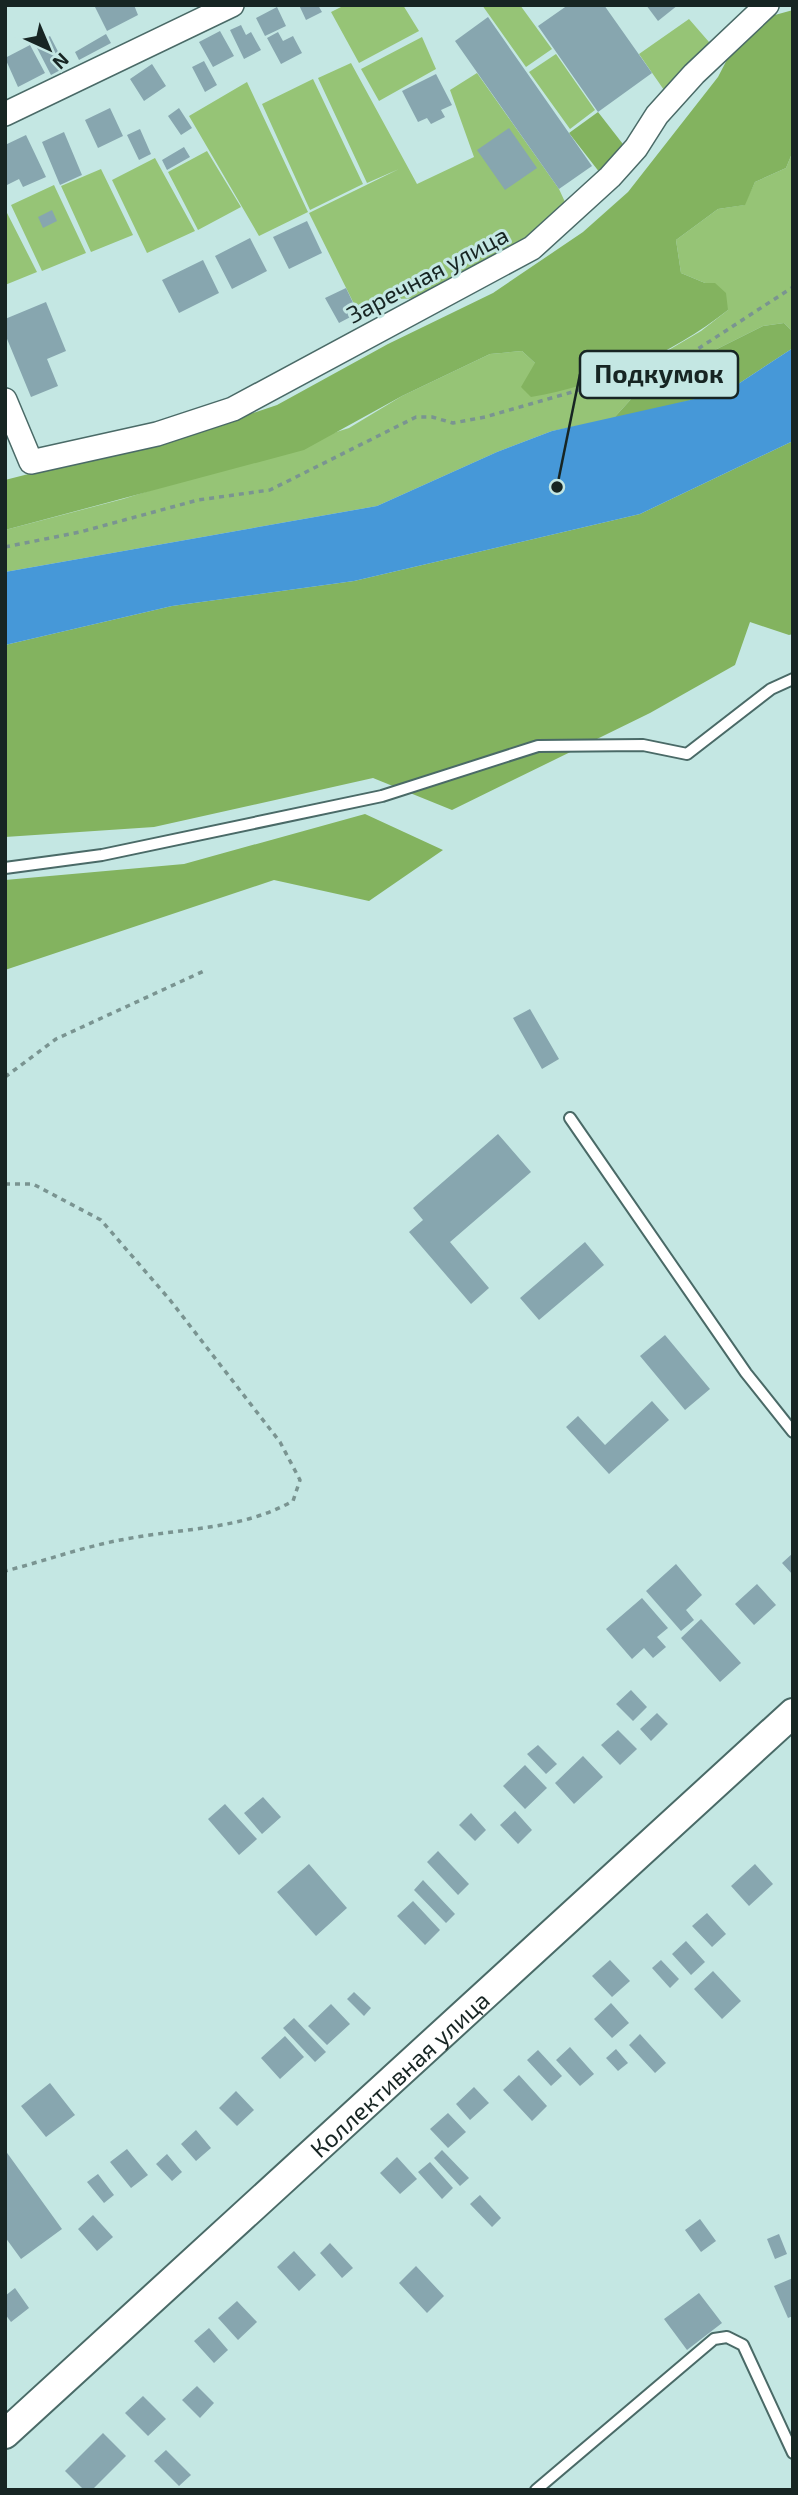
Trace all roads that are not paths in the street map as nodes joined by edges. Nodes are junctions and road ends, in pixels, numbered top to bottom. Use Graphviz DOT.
graph roads {
  1 [pos="232,5"];
  2 [pos="767,5"];
  3 [pos="5,114"];
  4 [pos="5,400"];
  5 [pos="793,679"];
  6 [pos="5,868"];
  7 [pos="570,1118"];
  8 [pos="793,1432"];
  9 [pos="793,1713"];
  10 [pos="5,2434"];
  11 [pos="793,2453"];
  12 [pos="536,2490"];
  1 -- 3 [label="street"];
  2 -- 4 [label="street, Заречная улица"];
  5 -- 6 [label="lane"];
  7 -- 8 [label="lane"];
  9 -- 10 [label="street, Коллективная улица"];
  11 -- 12 [label="lane"];
}
